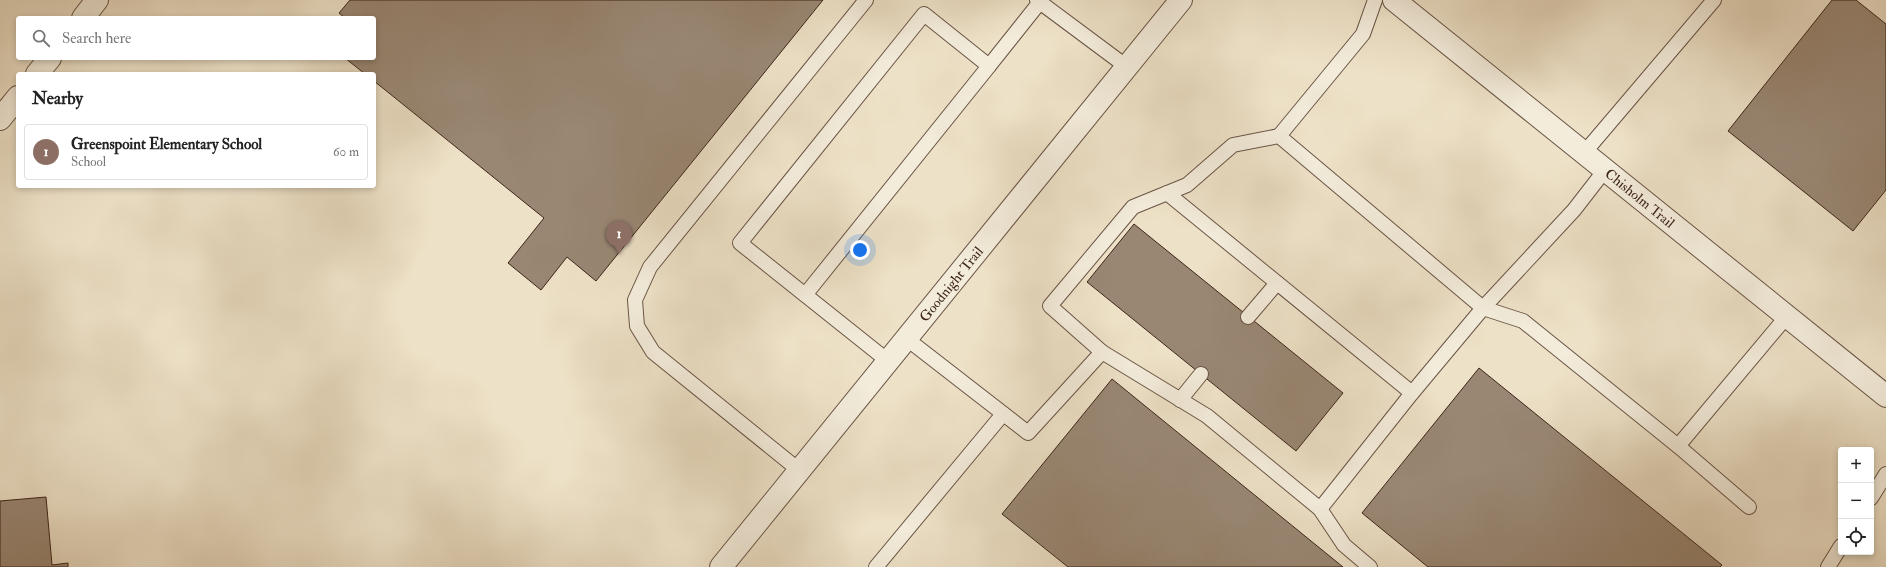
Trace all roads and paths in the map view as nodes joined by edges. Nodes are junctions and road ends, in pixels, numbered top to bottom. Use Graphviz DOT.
graph roads {
  1 [pos="97,0"];
  2 [pos="866,0"];
  3 [pos="1182,0"];
  4 [pos="1375,0"];
  5 [pos="1394,0"];
  6 [pos="1714,0"];
  7 [pos="1039,1"];
  8 [pos="85,16"];
  9 [pos="48,60"];
  10 [pos="989,66"];
  11 [pos="1127,67"];
  12 [pos="39,72"];
  13 [pos="16,100"];
  14 [pos="0,120"];
  15 [pos="1279,136"];
  16 [pos="1584,153"];
  17 [pos="1605,170"];
  18 [pos="1167,193"];
  19 [pos="1277,282"];
  20 [pos="805,295"];
  21 [pos="1483,308"];
  22 [pos="1787,316"];
  23 [pos="1248,317"];
  24 [pos="907,339"];
  25 [pos="1102,352"];
  26 [pos="888,361"];
  27 [pos="1201,374"];
  28 [pos="1412,393"];
  29 [pos="1886,396"];
  30 [pos="1180,400"];
  31 [pos="1004,414"];
  32 [pos="1678,446"];
  33 [pos="800,471"];
  34 [pos="1886,474"];
  35 [pos="1874,493"];
  36 [pos="1749,507"];
  37 [pos="1320,509"];
  38 [pos="1838,551"];
  39 [pos="721,567"];
  40 [pos="876,567"];
  41 [pos="1370,567"];
  42 [pos="1828,567"];
  1 -- 8 [label="street"];
  2 -- 33 [label="lane"];
  3 -- 11 [label="street, Goodnight Trail"];
  4 -- 15 [label="lane"];
  5 -- 16 [label="street, Chisholm Trail"];
  6 -- 16 [label="lane"];
  7 -- 10 [label="lane"];
  7 -- 11 [label="lane"];
  9 -- 12 [label="street"];
  10 -- 20 [label="lane"];
  10 -- 20 [label="lane"];
  11 -- 24 [label="street, Goodnight Trail"];
  13 -- 14 [label="street"];
  15 -- 18 [label="lane"];
  15 -- 21 [label="lane"];
  16 -- 17 [label="street, Chisholm Trail"];
  17 -- 21 [label="lane"];
  17 -- 22 [label="street, Chisholm Trail"];
  18 -- 19 [label="lane"];
  18 -- 25 [label="lane"];
  19 -- 23 [label="lane"];
  19 -- 28 [label="lane"];
  20 -- 26 [label="lane"];
  21 -- 28 [label="lane"];
  21 -- 32 [label="lane"];
  22 -- 29 [label="street, Chisholm Trail"];
  22 -- 32 [label="lane"];
  24 -- 26 [label="street, Goodnight Trail"];
  24 -- 31 [label="lane"];
  25 -- 30 [label="lane"];
  25 -- 31 [label="lane"];
  26 -- 33 [label="street, Goodnight Trail"];
  27 -- 30 [label="lane"];
  28 -- 37 [label="lane"];
  30 -- 37 [label="lane"];
  31 -- 40 [label="lane"];
  32 -- 36 [label="lane"];
  33 -- 39 [label="street, Goodnight Trail"];
  34 -- 35 [label="lane"];
  37 -- 41 [label="lane"];
  38 -- 42 [label="lane"];
}
